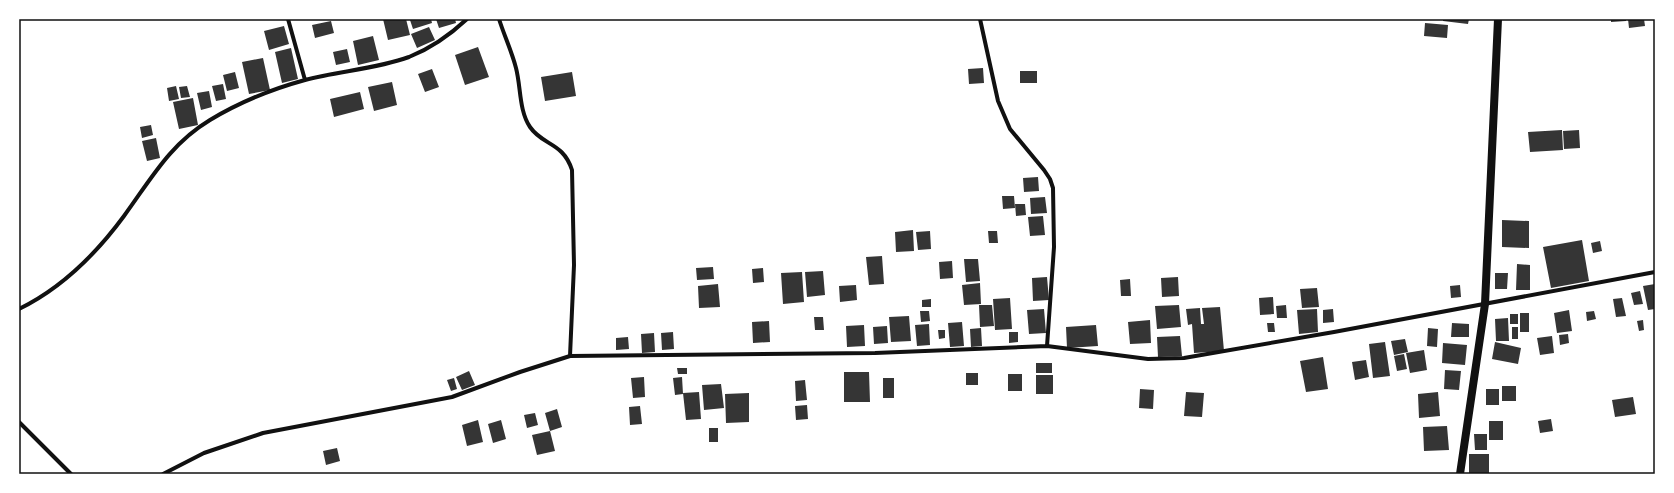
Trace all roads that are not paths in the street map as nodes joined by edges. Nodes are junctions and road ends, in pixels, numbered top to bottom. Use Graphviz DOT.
graph roads {
  1 [pos="288,19"];
  2 [pos="467,19"];
  3 [pos="499,19"];
  4 [pos="980,19"];
  5 [pos="1498,19"];
  6 [pos="305,80"];
  7 [pos="1655,272"];
  8 [pos="1485,304"];
  9 [pos="19,309"];
  10 [pos="1047,346"];
  11 [pos="570,356"];
  12 [pos="19,422"];
  13 [pos="71,474"];
  14 [pos="163,474"];
  15 [pos="1460,474"];
  1 -- 6 [label="street"];
  2 -- 6 [label="street"];
  3 -- 11 [label="street"];
  4 -- 10 [label="street"];
  5 -- 8 [label="main road"];
  6 -- 9 [label="street"];
  7 -- 8 [label="street"];
  8 -- 10 [label="street"];
  8 -- 15 [label="main road"];
  10 -- 11 [label="street"];
  11 -- 14 [label="street"];
  12 -- 13 [label="street"];
}
